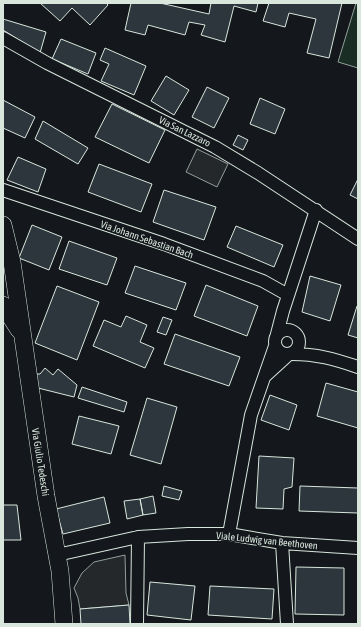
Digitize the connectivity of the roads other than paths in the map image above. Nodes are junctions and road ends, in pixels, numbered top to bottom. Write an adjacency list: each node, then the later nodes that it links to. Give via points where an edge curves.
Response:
1 (3, 38): 3 (street, Via San Lazzaro, via 47,63 215,147)
2 (3, 190): 7 (street, Via Johann Sebastian Bach, via 164,244 263,281)
3 (316, 210): 5 (street, Via San Lazzaro); 7 (street)
4 (3, 225): 6 (street, via 12,262)
5 (358, 239)
6 (9, 290): 10 (street, via 19,306)
7 (288, 295): 9 (street, via 288,314); 11 (street)
8 (3, 305): 10 (street, Via Giulio Tedeschi)
9 (292, 331): 11 (street, via 284,330); 12 (street, via 298,336 299,344 295,352)
10 (22, 335): 19 (street, Via Giulio Tedeschi)
11 (276, 340): 12 (street, via 280,352); 14 (street)
12 (290, 354): 13 (street, via 323,356); 14 (street)
13 (358, 366)
14 (263, 379): 15 (street, via 252,415)
15 (229, 534): 16 (street, Viale Ludwig van Beethoven); 17 (street, Viale Ludwig van Beethoven)
16 (138, 537): 19 (street, Viale Ludwig van Beethoven); 21 (street)
17 (282, 543): 18 (street, Viale Ludwig van Beethoven); 22 (street)
18 (358, 548)
19 (57, 555): 20 (street, Via Giulio Tedeschi)
20 (64, 624)
21 (137, 624)
22 (286, 624)

